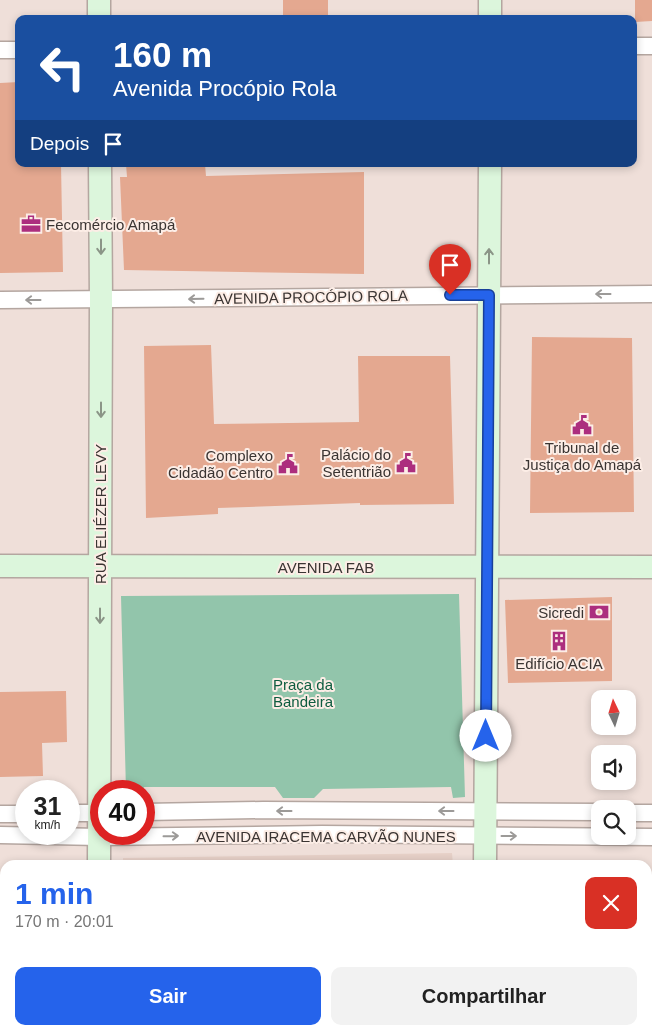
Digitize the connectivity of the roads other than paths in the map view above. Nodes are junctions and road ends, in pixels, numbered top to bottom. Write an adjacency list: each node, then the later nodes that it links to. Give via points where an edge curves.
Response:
1 (98, 0): 3 (main road)
2 (490, 0): 4 (main road)
3 (99, 15)
4 (490, 15)
5 (637, 46): 6 (street)
6 (652, 46)
7 (0, 50): 8 (street)
8 (15, 50)
9 (100, 167): 14 (main road, RUA ELIÉZER LEVY, one-way to 14)
10 (490, 167): 12 (main road, one-way to 10)
11 (652, 294): 12 (street, AVENIDA PROCÓPIO ROLA, one-way to 12)
12 (489, 295): 14 (street, AVENIDA PROCÓPIO ROLA, one-way to 14); 17 (main road)
13 (0, 300): 14 (street, AVENIDA PROCÓPIO ROLA, one-way to 13)
14 (101, 300): 16 (main road, RUA ELIÉZER LEVY, one-way to 16)
15 (0, 566): 16 (main road, AVENIDA FAB)
16 (100, 567): 17 (main road, AVENIDA FAB); 19 (main road, RUA ELIÉZER LEVY, one-way to 19)
17 (488, 567): 18 (main road, AVENIDA FAB); 22 (main road)
18 (652, 567)
19 (100, 780)
20 (262, 810): 21 (street, AVENIDA IRACEMA CARVÃO NUNES, one-way to 20); 23 (street, AVENIDA IRACEMA CARVÃO NUNES); 31 (street)
21 (322, 810): 22 (street, AVENIDA IRACEMA CARVÃO NUNES, one-way to 21); 29 (street)
22 (486, 811): 24 (street, AVENIDA IRACEMA CARVÃO NUNES); 34 (main road)
23 (155, 812)
24 (591, 812)
25 (636, 813): 26 (street)
26 (650, 813): 35 (street)
27 (0, 814): 28 (street)
28 (15, 814)
29 (322, 834): 31 (street, AVENIDA IRACEMA CARVÃO NUNES); 34 (street, AVENIDA IRACEMA CARVÃO NUNES)
30 (0, 835): 32 (street, AVENIDA IRACEMA CARVÃO NUNES)
31 (262, 835): 33 (street, AVENIDA IRACEMA CARVÃO NUNES, one-way to 31)
32 (90, 836)
33 (155, 836)
34 (485, 836): 35 (street, AVENIDA IRACEMA CARVÃO NUNES, one-way to 35); 38 (main road)
35 (650, 837)
36 (99, 845): 37 (main road, RUA ELIÉZER LEVY)
37 (99, 860)
38 (485, 860)

